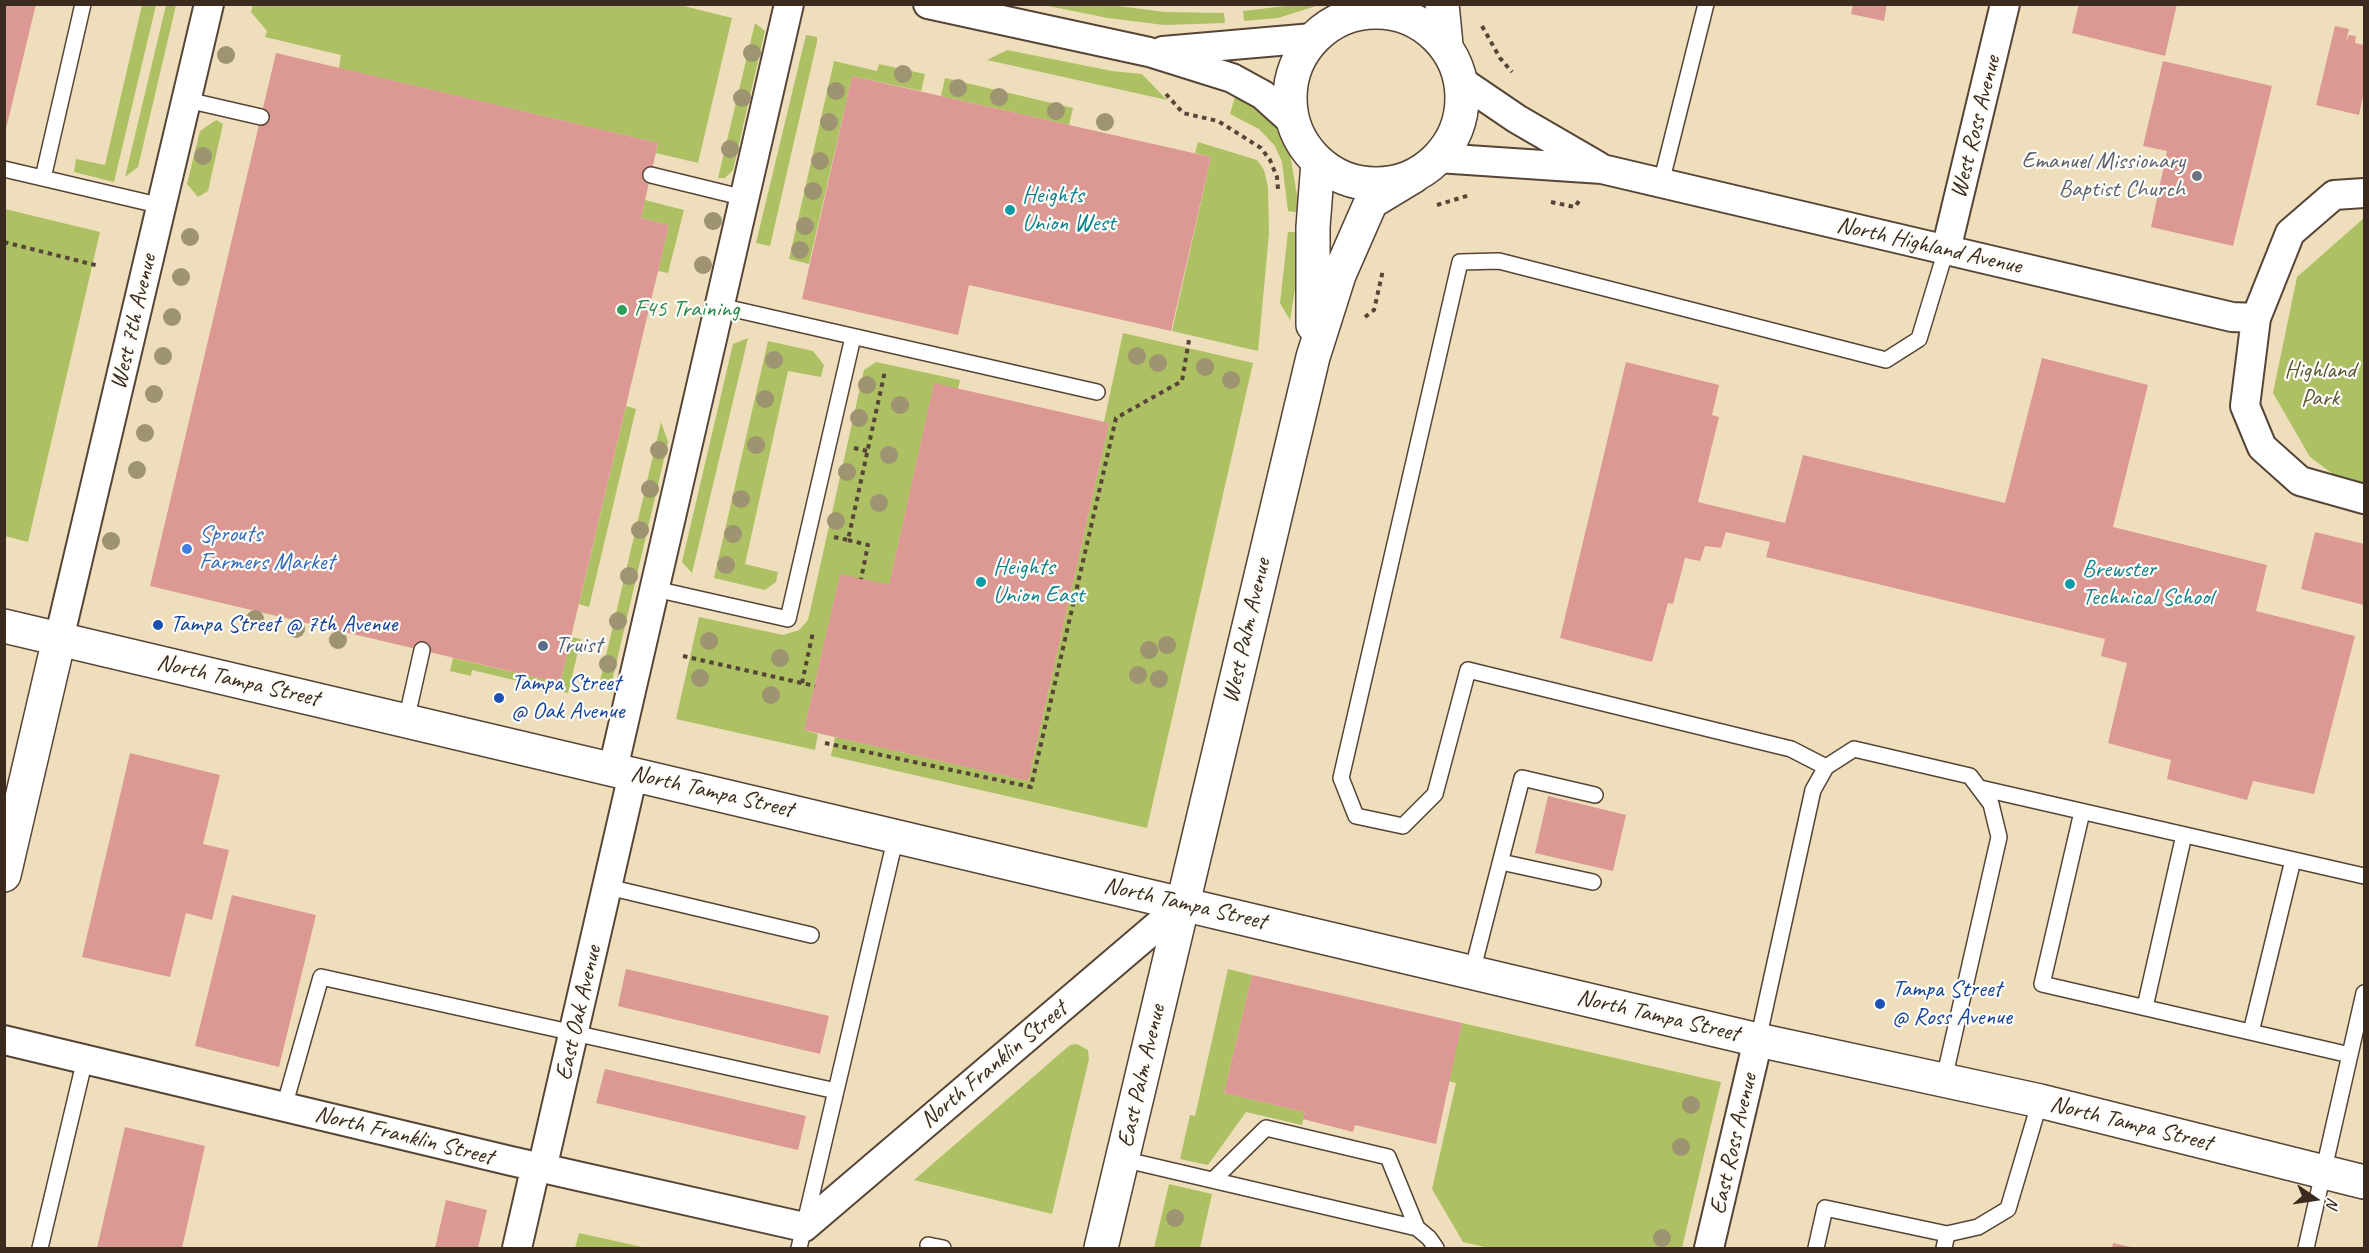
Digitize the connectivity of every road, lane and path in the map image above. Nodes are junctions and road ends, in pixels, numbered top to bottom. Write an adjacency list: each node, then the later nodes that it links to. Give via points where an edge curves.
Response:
1 (83, 4): 24 (lane)
2 (209, 4): 15 (street, West 7th Avenue)
3 (789, 4): 28 (street, East Oak Avenue)
4 (928, 4): 12 (street)
5 (1442, 4): 11 (main road)
6 (1706, 4): 25 (lane)
7 (2005, 4): 35 (street, West Ross Avenue)
8 (1362, 8): 10 (main road, West Palm Avenue); 11 (main road, West Palm Avenue, via 1407,16)
9 (1480, 15): 13 (path, via 1500,58)
10 (1313, 38): 12 (street); 18 (main road, West Palm Avenue, via 1292,78)
11 (1446, 45): 14 (main road, West Palm Avenue)
12 (1149, 52): 18 (street, via 1232,78 1263,95)
13 (1516, 77)
14 (1461, 81): 20 (main road, West Palm Avenue, via 1462,108 1454,135); 21 (street, North Highland Avenue)
15 (187, 100): 17 (lane); 31 (street, West 7th Avenue)
16 (1183, 113): 29 (path, via 1218,121 1261,148 1276,177)
17 (261, 117)
18 (1293, 122): 19 (main road, West Palm Avenue)
19 (1318, 162): 20 (main road, West Palm Avenue, via 1339,176 1364,184 1390,184); 44 (main road, West Palm Avenue)
20 (1426, 167): 21 (street, North Highland Avenue); 44 (main road, West Palm Avenue, via 1371,202 1338,275)
21 (1602, 168): 25 (street, North Highland Avenue)
22 (4, 169): 24 (lane)
23 (651, 175): 28 (lane)
24 (43, 178): 31 (lane)
25 (1661, 183): 35 (street, North Highland Avenue)
26 (2364, 193): 40 (street, via 2334,195 2290,233)
27 (1481, 194): 32 (path)
28 (745, 198): 38 (street, East Oak Avenue)
29 (1278, 198)
30 (1543, 200): 33 (path)
31 (162, 206): 53 (street, West 7th Avenue)
32 (1434, 206)
33 (1575, 207)
34 (4, 242): 36 (path)
35 (1946, 250): 40 (street, North Highland Avenue, via 2232,317); 60 (lane, via 1920,339 1886,360 1499,261 1460,262 1341,778 1356,816 1403,826 1435,794 1468,670 1791,749)
36 (99, 266)
37 (1383, 267): 39 (path)
38 (720, 306): 41 (lane); 50 (street, East Oak Avenue)
39 (1374, 310)
40 (2256, 318): 46 (street, via 2245,406 2262,447 2300,481)
41 (853, 337): 43 (lane); 50 (lane, via 788,620)
42 (1189, 340): 59 (path, via 1182,381 1116,418 1031,788)
43 (891, 345): 45 (lane); 47 (path)
44 (1312, 357): 73 (main road, West Palm Avenue)
45 (1097, 392)
46 (2364, 499)
47 (848, 540): 48 (path, via 834,537); 49 (path, via 868,545)
48 (831, 548)
49 (861, 579)
50 (655, 589): 61 (street, East Oak Avenue)
51 (4, 626): 53 (main road, North Tampa Street)
52 (814, 627): 56 (path)
53 (59, 639): 58 (main road, North Tampa Street); 69 (main road)
54 (422, 650): 58 (lane)
55 (683, 656): 56 (path)
56 (802, 682): 57 (path)
57 (815, 686)
58 (406, 721): 61 (main road, North Tampa Street)
59 (825, 743)
60 (1826, 767): 62 (lane, via 1854,749 1970,776); 81 (lane, via 1813,790)
61 (623, 771): 66 (main road, North Tampa Street); 72 (street, East Oak Avenue)
62 (1980, 788): 64 (lane); 84 (lane, via 1991,804 1999,837)
63 (1595, 795): 68 (lane, via 1522,778)
64 (2082, 812): 65 (lane); 77 (lane, via 2042,984)
65 (2184, 835): 67 (lane); 77 (lane)
66 (896, 836): 73 (main road, North Tampa Street); 85 (lane)
67 (2293, 860): 70 (lane); 78 (lane)
68 (1501, 862): 71 (lane); 75 (lane)
69 (4, 874)
70 (2364, 876)
71 (1593, 882)
72 (608, 887): 74 (lane); 79 (street, East Oak Avenue)
73 (1183, 904): 75 (main road, North Tampa Street); 88 (main road, East Palm Avenue); 94 (street, North Franklin Street)
74 (811, 935)
75 (1472, 972): 81 (main road, North Tampa Street)
76 (2364, 993): 82 (lane)
77 (2145, 1007): 78 (lane)
78 (2251, 1032): 82 (lane)
79 (574, 1034): 85 (lane); 87 (lane, via 321,977); 89 (street, East Oak Avenue)
80 (4, 1040): 83 (street, North Franklin Street)
81 (1758, 1040): 84 (main road, North Tampa Street); 102 (street, East Ross Avenue)
82 (2350, 1055): 90 (lane)
83 (85, 1059): 87 (street, North Franklin Street); 96 (lane)
84 (1944, 1079): 86 (main road, North Tampa Street)
85 (836, 1091): 94 (lane)
86 (2040, 1101): 90 (main road, North Tampa Street); 95 (lane, via 2008,1209)
87 (284, 1107): 89 (street, North Franklin Street)
88 (1122, 1159): 91 (lane); 100 (main road, East Palm Avenue)
89 (543, 1169): 94 (street, North Franklin Street); 97 (street, East Oak Avenue, via 534,1174)
90 (2322, 1172): 92 (main road, North Tampa Street); 104 (lane)
91 (1212, 1180): 93 (lane); 93 (lane, via 1266,1128 1343,1146 1388,1157)
92 (2364, 1182)
93 (1417, 1228): 101 (lane)
94 (805, 1241)
95 (1945, 1241): 103 (lane, via 1826,1208)
96 (40, 1248)
97 (517, 1248)
98 (928, 1248): 99 (lane)
99 (943, 1248)
100 (1101, 1248)
101 (1436, 1248)
102 (1709, 1248)
103 (1816, 1248)
104 (2306, 1248)

